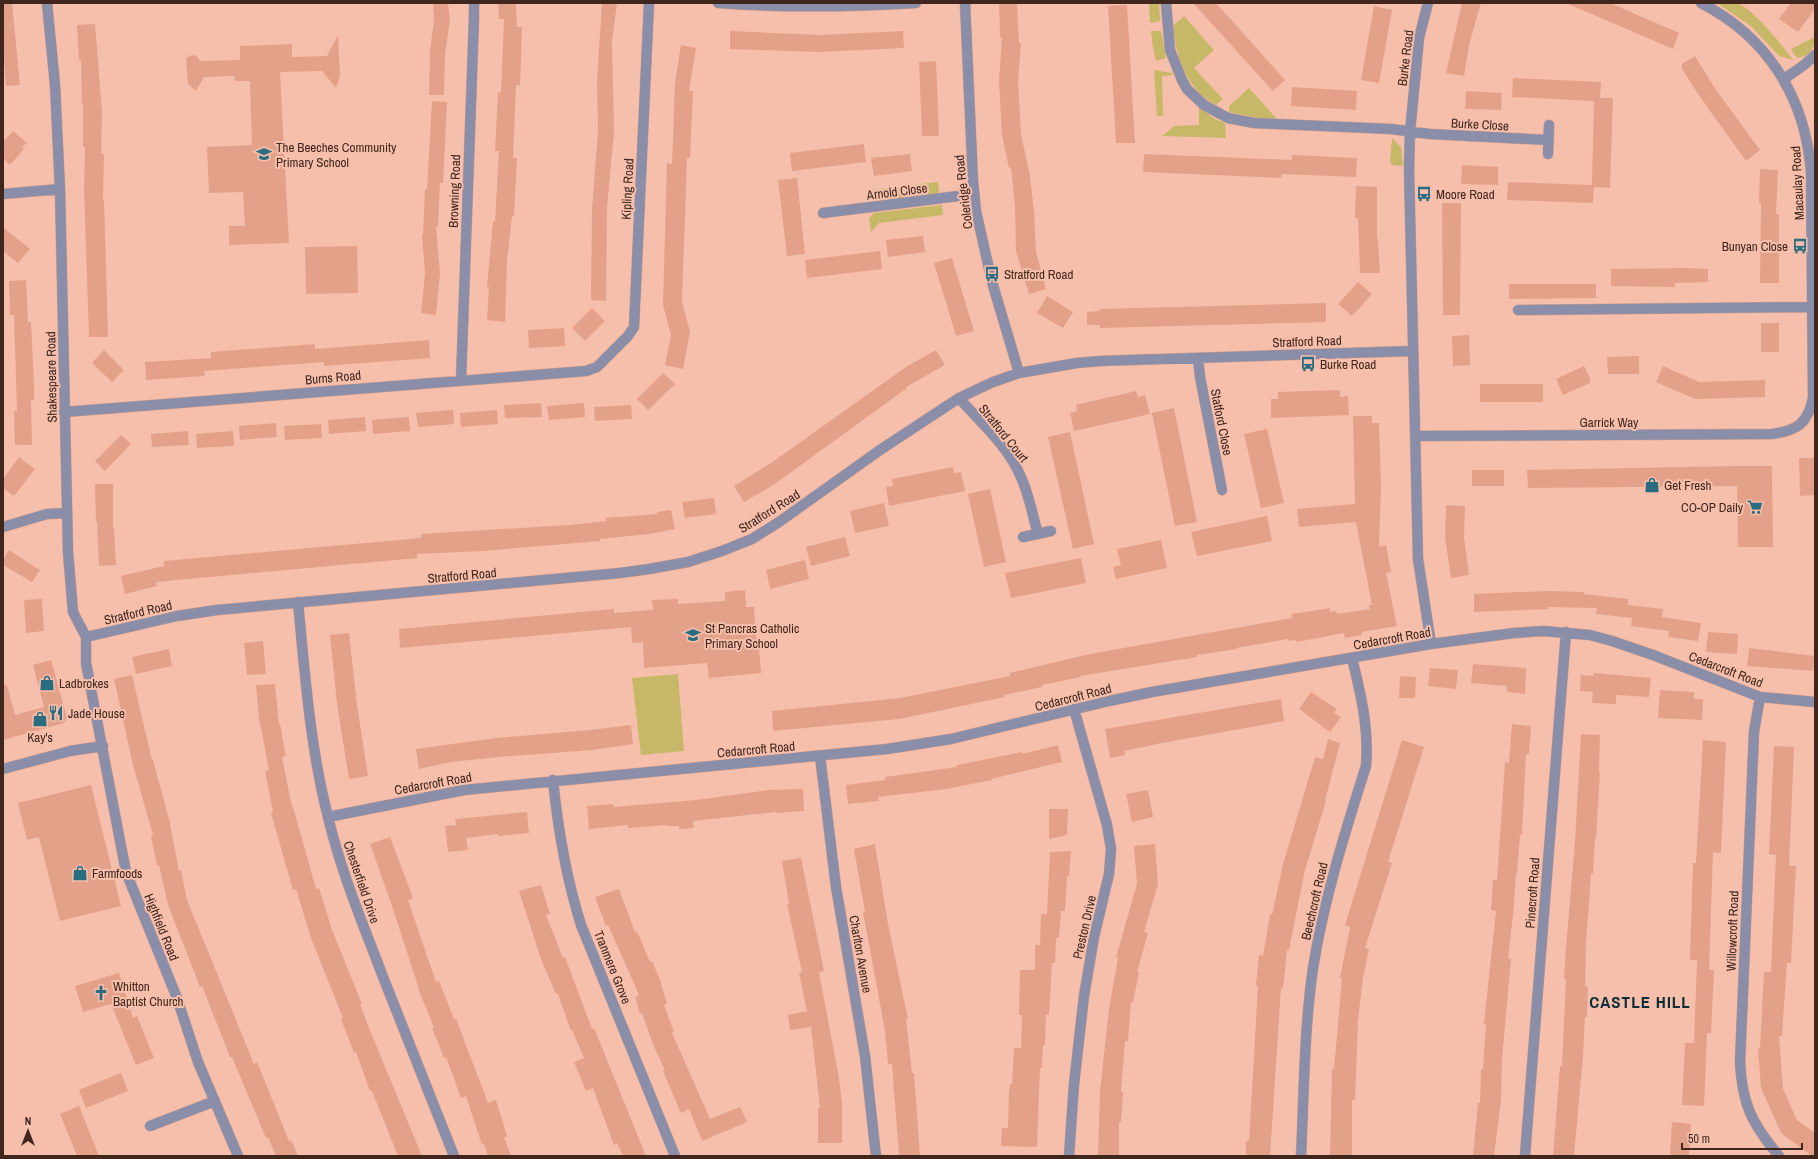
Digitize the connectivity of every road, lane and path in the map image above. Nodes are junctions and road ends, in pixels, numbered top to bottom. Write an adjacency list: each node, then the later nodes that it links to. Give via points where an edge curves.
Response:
1 (47, 3): 16 (street, Shakespeare Road, via 55,85)
2 (474, 3): 27 (street, Browning Road)
3 (649, 3): 25 (street, Kipling Road, via 634,324 631,333)
4 (718, 3): 5 (street, via 800,6)
5 (916, 3)
6 (965, 3): 18 (street, Coleridge Road)
7 (1166, 3): 13 (street, via 1170,50 1177,70 1188,89 1204,105 1218,114 1254,123)
8 (1428, 3): 13 (street, Burke Road, via 1419,38)
9 (1701, 3): 11 (street, Macaulay Road, via 1748,36)
10 (1815, 55): 11 (street)
11 (1784, 79): 20 (street, Macaulay Road, via 1800,112 1808,139)
12 (1549, 125): 14 (street)
13 (1410, 132): 14 (street, Burke Close); 23 (street, Burke Road)
14 (1548, 140): 15 (street)
15 (1548, 154)
16 (60, 189): 17 (street); 29 (street, Shakespeare Road)
17 (3, 194)
18 (974, 194): 19 (street, Arnold Close); 26 (street, Coleridge Road, via 992,282)
19 (823, 213)
20 (1813, 307): 21 (street); 22 (street, Macaulay Road)
21 (1518, 310)
22 (1814, 332): 30 (street, Macaulay Road, via 1813,398 1810,412)
23 (1412, 351): 24 (street, Stratford Road); 31 (street, Burke Road)
24 (1198, 358): 26 (street, Stratford Road, via 1100,361); 32 (street, Statford Close)
25 (601, 364): 27 (street, Burns Road, via 586,371)
26 (1019, 373): 28 (street, Stratford Road)
27 (461, 380): 29 (street, Burns Road)
28 (959, 398): 36 (street, Stratford Court, via 1016,465); 38 (street, Stratford Road, via 757,536 722,551 649,569 620,573)
29 (64, 412): 33 (street, Shakespeare Road)
30 (1801, 425): 31 (street, Garrick Way, via 1786,432 1772,434)
31 (1416, 436): 41 (street, Burke Road, via 1418,559)
32 (1222, 490)
33 (67, 513): 34 (street, via 47,514); 40 (street, Shakespeare Road, via 73,612)
34 (3, 527)
35 (1052, 531): 36 (street)
36 (1038, 534): 37 (street)
37 (1023, 537)
38 (298, 602): 40 (street, Stratford Road, via 177,616); 50 (street, Chesterfield Drive, via 309,717)
39 (1566, 632): 41 (street, Cedarcroft Road, via 1514,632); 43 (street, Cedarcroft Road, via 1590,635 1646,652); 59 (street, Pinecroft Road)
40 (86, 637): 46 (street, Shakespeare Road, via 86,662)
41 (1431, 644): 42 (street, Cedarcroft Road)
42 (1352, 658): 45 (street, Cedarcroft Road, via 1159,691); 58 (street, Beechcroft Road, via 1366,719 1366,766 1325,906 1314,962 1306,1043)
43 (1760, 697): 44 (street, Cedarcroft Road); 60 (street, Willowcroft Road, via 1754,732 1740,1062 1743,1093 1750,1115)
44 (1815, 702)
45 (1074, 709): 47 (street, Cedarcroft Road, via 951,739); 57 (street, Preston Drive, via 1107,825 1111,849 1109,874 1094,937 1084,996)
46 (103, 746): 48 (street, via 70,751); 51 (street, Highfield Road, via 126,872 177,998)
47 (820, 756): 49 (street, Cedarcroft Road); 56 (street, Charlton Avenue, via 836,887 865,1056)
48 (3, 769)
49 (553, 780): 50 (street, Cedarcroft Road, via 457,791); 55 (street, Tranmere Grove, via 561,842 581,924)
50 (328, 817): 54 (street, Chesterfield Drive, via 361,920)
51 (214, 1101): 52 (street); 53 (street, Highfield Road)
52 (150, 1126)
53 (238, 1156)
54 (454, 1156)
55 (675, 1156)
56 (876, 1156)
57 (1069, 1156)
58 (1301, 1156)
59 (1525, 1156)
60 (1779, 1156)

